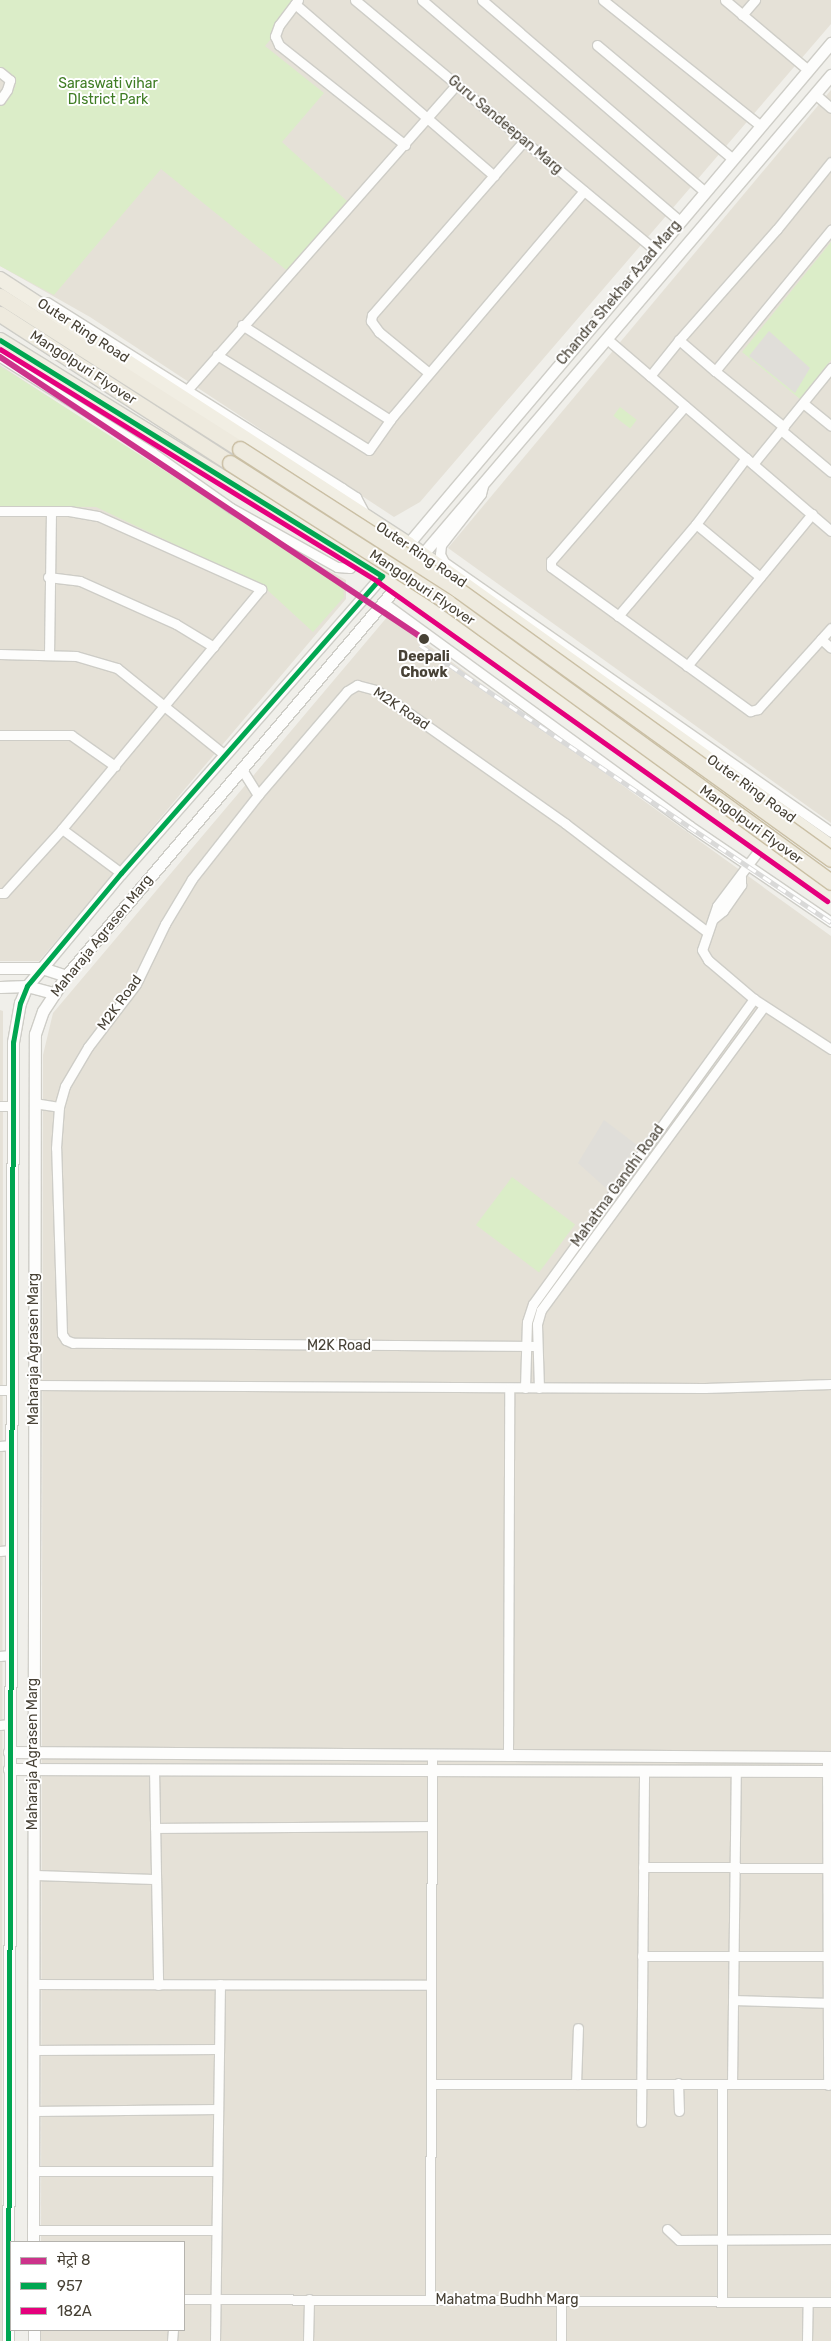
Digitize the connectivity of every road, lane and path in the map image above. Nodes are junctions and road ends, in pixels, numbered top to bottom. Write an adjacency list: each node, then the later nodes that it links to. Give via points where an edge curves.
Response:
1 (355, 0): 15 (street, Guru Sandeepan Marg)
2 (422, 0): 28 (street)
3 (482, 0): 27 (street)
4 (603, 0): 20 (street)
5 (725, 0): 8 (street)
6 (755, 0): 8 (street)
7 (297, 2): 19 (street); 22 (street, via 279,25 275,36 279,45)
8 (742, 15): 11 (street)
9 (831, 43): 11 (street, Chandra Shekhar Azad Marg)
10 (597, 45): 23 (street)
11 (808, 70): 13 (street); 14 (street, Chandra Shekhar Azad Marg)
12 (0, 72): 17 (street, via 10,80 8,90)
13 (827, 79): 16 (street, Chandra Shekhar Azad Marg)
14 (799, 80): 16 (street); 20 (street, Chandra Shekhar Azad Marg)
15 (456, 85): 19 (street); 21 (street, Guru Sandeepan Marg)
16 (815, 94): 18 (street); 36 (street, Chandra Shekhar Azad Marg)
17 (0, 100)
18 (831, 108)
19 (428, 116): 22 (street); 25 (street)
20 (761, 126): 23 (street, Chandra Shekhar Azad Marg)
21 (524, 141): 25 (street); 26 (street, Guru Sandeepan Marg)
22 (405, 145): 35 (street)
23 (733, 159): 27 (street, Chandra Shekhar Azad Marg)
24 (831, 162): 38 (street)
25 (494, 176): 43 (street, via 372,315 371,321 379,332)
26 (584, 191): 30 (street, Guru Sandeepan Marg); 43 (street)
27 (705, 192): 28 (street, Chandra Shekhar Azad Marg)
28 (680, 221): 30 (street, Chandra Shekhar Azad Marg)
29 (831, 230): 42 (street)
30 (655, 250): 54 (street, Chandra Shekhar Azad Marg)
31 (0, 272): 45 (street)
32 (0, 279): 55 (main road, Outer Ring Road)
33 (0, 296): 94 (highway, Mangolpuri Flyover, bridge, via 457,589)
34 (0, 314): 97 (highway, Mangolpuri Flyover, bridge, via 447,602)
35 (242, 325): 39 (street); 48 (street)
36 (607, 339): 44 (street); 53 (street, Chandra Shekhar Azad Marg)
37 (0, 340): 61 (main road)
38 (679, 340): 42 (street); 44 (street)
39 (217, 355): 45 (street); 48 (street, via 369,450)
40 (0, 357): 66 (street, via 153,453 231,508 337,567 350,568)
41 (831, 368): 46 (street)
42 (715, 372): 50 (street)
43 (430, 373): 48 (street)
44 (650, 376): 47 (street)
45 (188, 389): 60 (street, via 356,497)
46 (803, 403): 49 (street); 50 (street)
47 (685, 406): 51 (street); 72 (street, via 550,564)
48 (390, 420)
49 (831, 426)
50 (782, 429): 51 (street); 52 (street)
51 (749, 461): 59 (street); 62 (street)
52 (831, 472)
53 (483, 481): 56 (street, Chandra Shekhar Azad Marg); 91 (street, via 481,494 441,545 440,554 444,562)
54 (460, 482): 56 (street); 64 (street, Chandra Shekhar Azad Marg)
55 (323, 488): 60 (main road, Outer Ring Road); 61 (main road, via 313,490 300,502 297,513)
56 (472, 495): 65 (street, Chandra Shekhar Azad Marg)
57 (0, 511): 58 (street)
58 (51, 512): 68 (street); 75 (street, via 82,512 98,516 262,589)
59 (812, 514): 63 (street); 69 (street)
60 (368, 519): 64 (main road, Outer Ring Road)
61 (300, 524): 66 (main road)
62 (696, 524): 69 (street); 72 (street)
63 (831, 531)
64 (408, 544): 65 (main road, Outer Ring Road)
65 (422, 555): 81 (main road, Outer Ring Road)
66 (356, 559): 67 (main road)
67 (382, 576): 70 (main road); 80 (street, Maharaja Agrasen Marg)
68 (48, 577): 75 (street, via 80,581 176,624); 78 (street)
69 (760, 577): 79 (street)
70 (397, 586): 71 (street, Maharaja Agrasen Marg); 83 (main road)
71 (383, 602): 82 (street, Maharaja Agrasen Marg); 95 (street)
72 (618, 616): 79 (street)
73 (831, 628): 74 (street)
74 (821, 639): 76 (street); 79 (street, via 755,711)
75 (214, 647): 84 (street)
76 (831, 648)
77 (0, 654): 78 (street)
78 (49, 655): 84 (street, via 76,656 117,668)
79 (687, 666)
80 (298, 671): 82 (street); 86 (street, Maharaja Agrasen Marg)
81 (589, 672): 83 (main road); 93 (main road, Outer Ring Road)
82 (313, 684): 88 (street, Maharaja Agrasen Marg)
83 (566, 706): 92 (main road)
84 (165, 707): 86 (street); 87 (street)
85 (0, 735): 87 (street, via 71,735)
86 (225, 756): 96 (street, Maharaja Agrasen Marg)
87 (115, 766): 90 (street)
88 (241, 768): 89 (street); 104 (street, Maharaja Agrasen Marg)
89 (258, 794): 101 (street, M2K Road, via 347,691 357,685 366,686 566,824); 114 (street, M2K Road, via 192,879 165,924 136,984 75,1065)
90 (62, 829): 96 (street); 98 (street, via 4,893)
91 (831, 832)
92 (762, 846): 95 (street); 99 (main road)
93 (831, 847)
94 (831, 859)
95 (749, 866): 100 (street); 101 (street, via 717,906)
96 (122, 874): 103 (street, Maharaja Agrasen Marg)
97 (831, 882)
98 (0, 893)
99 (831, 895)
100 (831, 922)
101 (706, 931): 108 (street, via 702,944 704,955)
102 (0, 968): 103 (street)
103 (42, 968): 104 (street); 106 (street, Maharaja Agrasen Marg)
104 (66, 976): 107 (street, Maharaja Agrasen Marg)
105 (0, 986): 106 (street)
106 (27, 986): 107 (street); 113 (street, Maharaja Agrasen Marg, via 20,1003 13,1042)
107 (54, 993): 111 (street, Maharaja Agrasen Marg, via 35,1034)
108 (754, 999): 109 (street); 115 (street, Mahatma Gandhi Road, via 533,1304 527,1322)
109 (764, 1006): 110 (street); 116 (street, Mahatma Gandhi Road, via 541,1310)
110 (831, 1049)
111 (34, 1103): 114 (street); 118 (street, Maharaja Agrasen Marg)
112 (0, 1106): 113 (street)
113 (12, 1106): 122 (street, Maharaja Agrasen Marg)
114 (59, 1107): 115 (street, M2K Road, via 56,1158 62,1334 66,1340 73,1343)
115 (526, 1346): 116 (street, M2K Road); 120 (street, Mahatma Gandhi Road)
116 (537, 1346): 121 (street, Mahatma Gandhi Road)
117 (831, 1384): 121 (street)
118 (34, 1386): 119 (street); 127 (street, Maharaja Agrasen Marg)
119 (509, 1388): 120 (street); 130 (street)
120 (526, 1388): 121 (street)
121 (539, 1388)
122 (6, 1390): 123 (street, Maharaja Agrasen Marg)
123 (5, 1445): 124 (street, Maharaja Agrasen Marg)
124 (5, 1551): 125 (street, Maharaja Agrasen Marg)
125 (5, 1656): 126 (street, Maharaja Agrasen Marg)
126 (5, 1725): 128 (street, Maharaja Agrasen Marg)
127 (33, 1751): 128 (street); 129 (street); 133 (street, Maharaja Agrasen Marg)
128 (9, 1752): 132 (street, Maharaja Agrasen Marg)
129 (432, 1755): 130 (street); 135 (street)
130 (508, 1756): 131 (street)
131 (829, 1758): 137 (street)
132 (9, 1768): 133 (street); 139 (street, Maharaja Agrasen Marg)
133 (33, 1768): 134 (street); 145 (street, Maharaja Agrasen Marg)
134 (154, 1769): 135 (street); 141 (street)
135 (432, 1770): 136 (street); 140 (street)
136 (644, 1771): 138 (street); 142 (street)
137 (829, 1771): 138 (street); 144 (street)
138 (736, 1772): 143 (street)
139 (4, 1825): 147 (street, Maharaja Agrasen Marg)
140 (432, 1826): 141 (street); 154 (street)
141 (155, 1828): 146 (street)
142 (643, 1867): 143 (street); 148 (street)
143 (735, 1868): 144 (street); 149 (street)
144 (829, 1868): 150 (street)
145 (33, 1875): 146 (street); 152 (street, Maharaja Agrasen Marg)
146 (156, 1879): 155 (street)
147 (5, 1913): 151 (street, Maharaja Agrasen Marg)
148 (642, 1956): 149 (street); 166 (street)
149 (734, 1956): 150 (street); 156 (street)
150 (829, 1956): 157 (street)
151 (5, 1963): 158 (street, Maharaja Agrasen Marg)
152 (33, 1984): 155 (street); 161 (street, Maharaja Agrasen Marg)
153 (220, 1984): 154 (street); 155 (street); 160 (street)
154 (431, 1984): 164 (street)
155 (158, 1985)
156 (733, 2000): 157 (street); 167 (street)
157 (829, 2003): 168 (street)
158 (5, 2024): 162 (street, Maharaja Agrasen Marg)
159 (578, 2028): 165 (street)
160 (219, 2049): 161 (street); 169 (street)
161 (33, 2050): 170 (street, Maharaja Agrasen Marg)
162 (5, 2057): 172 (street, Maharaja Agrasen Marg)
163 (678, 2083): 166 (street); 167 (street); 171 (street)
164 (430, 2084): 165 (street); 187 (street)
165 (576, 2084): 166 (street)
166 (642, 2084): 173 (street)
167 (727, 2084): 168 (street); 180 (street)
168 (830, 2084)
169 (218, 2109): 170 (street); 175 (street)
170 (33, 2111): 174 (street, Maharaja Agrasen Marg)
171 (679, 2111)
172 (5, 2118): 176 (street, Maharaja Agrasen Marg)
173 (641, 2122)
174 (33, 2171): 175 (street); 178 (street, Maharaja Agrasen Marg)
175 (217, 2171): 179 (street)
176 (5, 2184): 183 (street, Maharaja Agrasen Marg)
177 (667, 2229): 180 (street, via 679,2240)
178 (33, 2230): 179 (street); 182 (street, Maharaja Agrasen Marg)
179 (216, 2230): 185 (street)
180 (722, 2238): 181 (street); 189 (street)
181 (831, 2239)
182 (34, 2241)
183 (10, 2298): 192 (street, Maharaja Agrasen Marg)
184 (185, 2299): 185 (street, Mahatma Budhh Marg)
185 (216, 2299): 186 (street, Mahatma Budhh Marg); 193 (street)
186 (309, 2299): 187 (street, Mahatma Budhh Marg); 194 (street)
187 (430, 2300): 188 (street, Mahatma Budhh Marg)
188 (561, 2300): 189 (street, Mahatma Budhh Marg); 195 (street)
189 (722, 2301): 190 (street, Mahatma Budhh Marg)
190 (808, 2302): 191 (street, Mahatma Budhh Marg); 196 (street)
191 (831, 2302)
192 (8, 2341)
193 (216, 2341)
194 (308, 2341)
195 (561, 2341)
196 (808, 2341)

